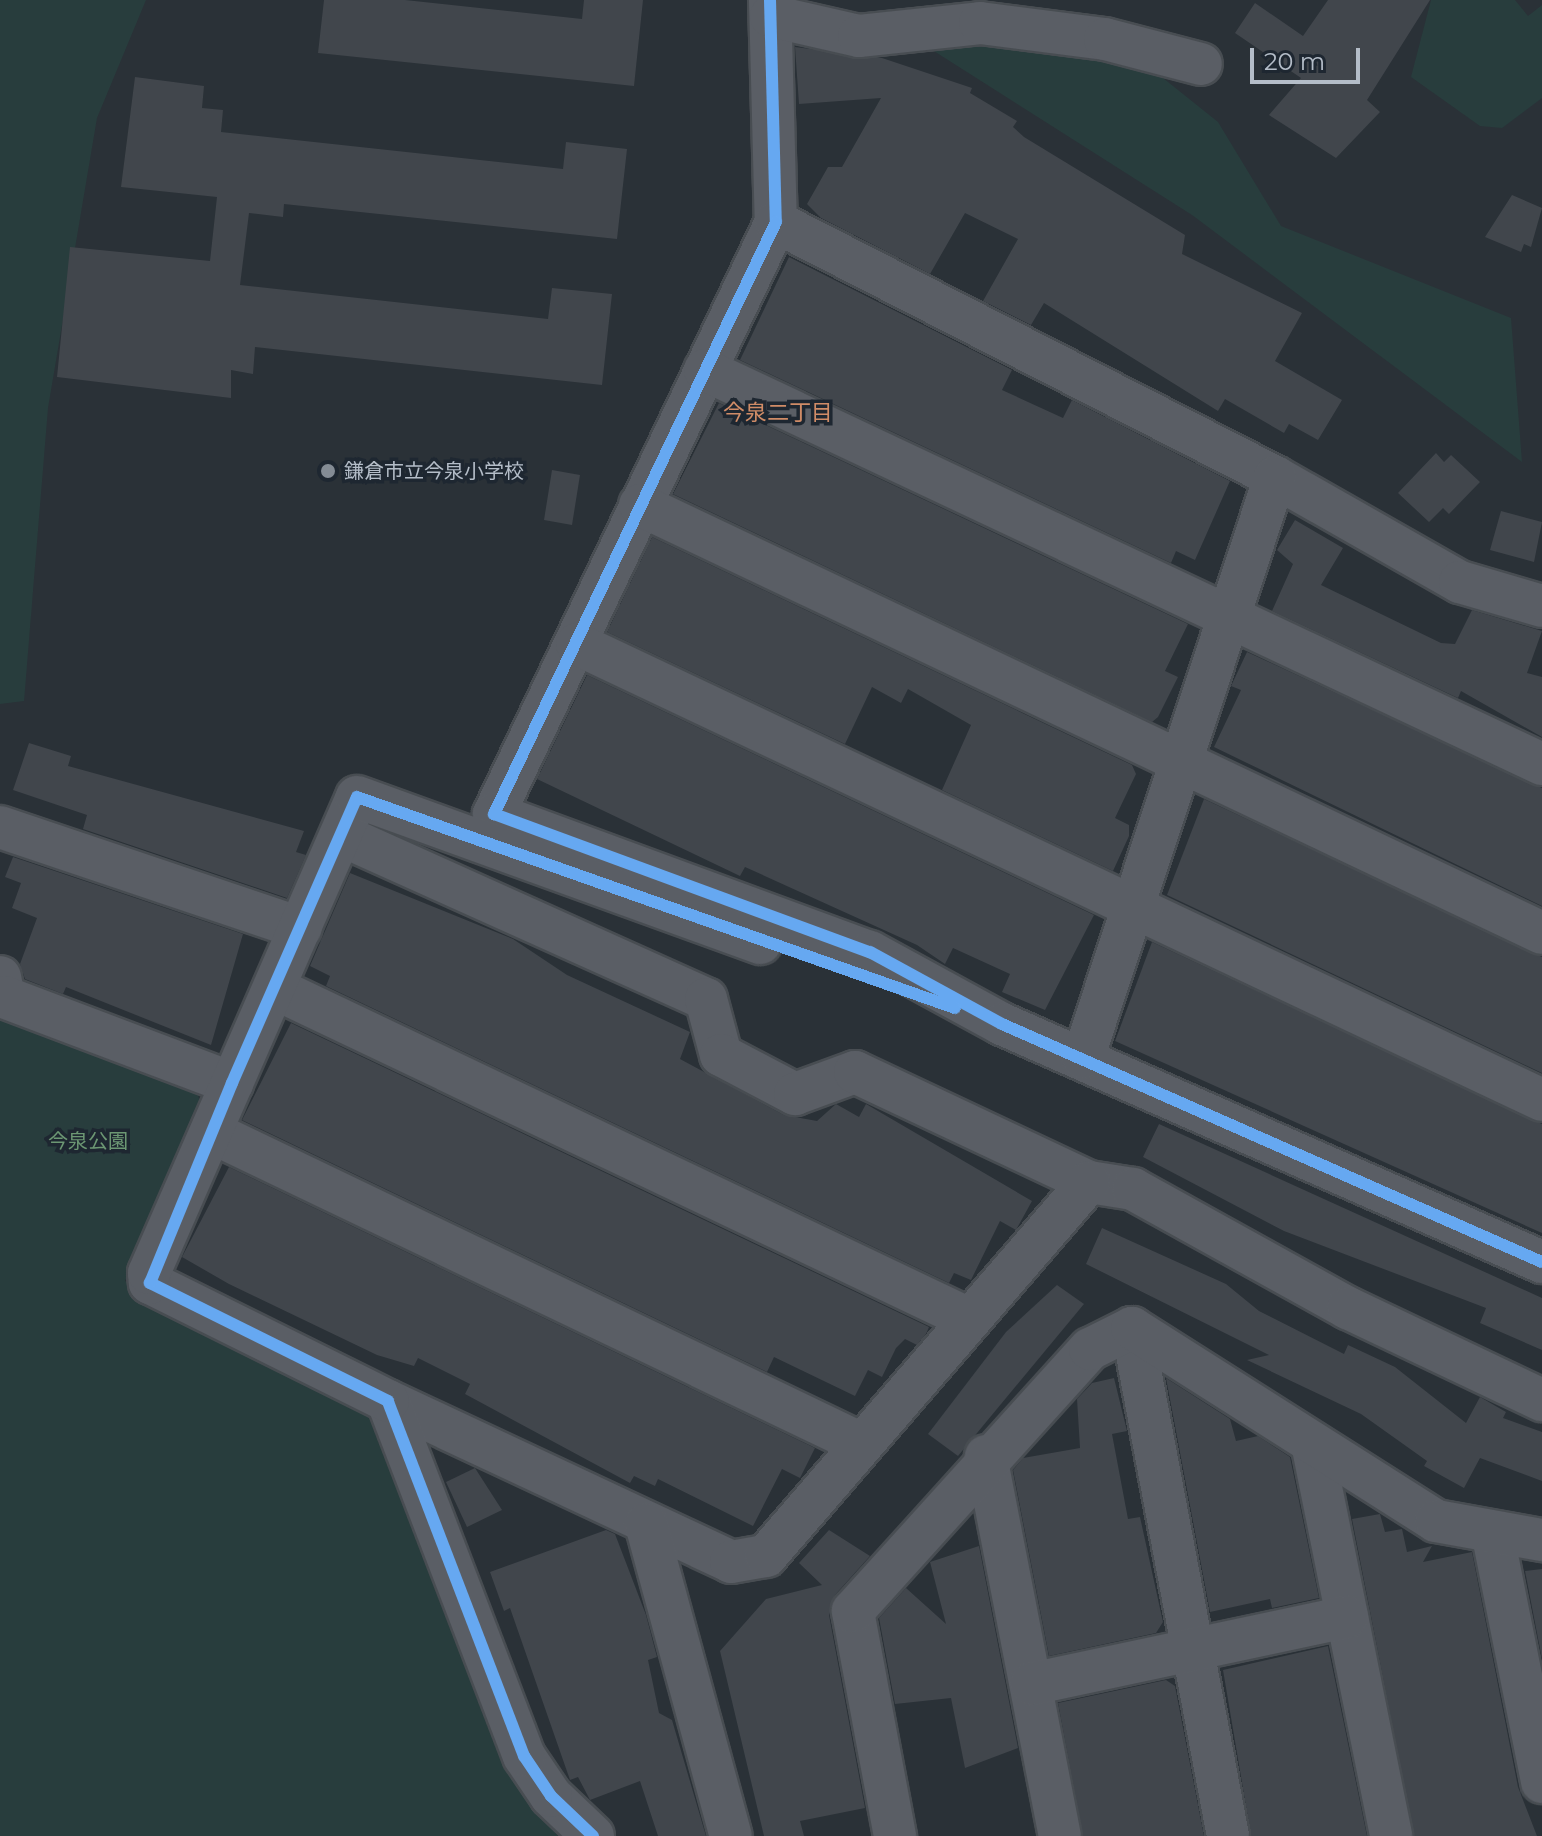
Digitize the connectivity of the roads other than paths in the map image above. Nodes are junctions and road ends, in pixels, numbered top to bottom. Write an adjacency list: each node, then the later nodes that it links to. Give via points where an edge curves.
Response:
1 (770, 8): 2 (street, via 859,36 980,23 1105,39); 3 (street)
2 (1201, 64)
3 (776, 222): 4 (street); 5 (street)
4 (705, 370): 6 (street); 8 (street)
5 (1275, 477): 7 (street, via 1460,582); 8 (street)
6 (640, 505): 9 (street); 10 (street)
7 (1542, 606)
8 (1229, 617): 10 (street); 11 (street)
9 (577, 644): 14 (street); 19 (street, via 494,814 870,952)
10 (1181, 763): 14 (street); 16 (street)
11 (1542, 764)
12 (0, 827): 15 (street)
13 (341, 835): 15 (street); 19 (street, via 357,797); 24 (street, via 706,999 721,1055 795,1094 855,1072)
14 (1132, 908): 20 (street); 22 (street)
15 (300, 928): 18 (street)
16 (1542, 933)
17 (0, 977): 21 (street, via 4,997)
18 (274, 988): 21 (street); 26 (street)
19 (1002, 1024): 20 (street)
20 (1083, 1058): 25 (street)
21 (232, 1083): 23 (street)
22 (1542, 1100)
23 (211, 1132): 29 (street, via 150,1283); 31 (street)
24 (1089, 1182): 26 (street); 28 (street, via 1133,1189 1348,1308)
25 (1542, 1262)
26 (967, 1318): 31 (street)
27 (1132, 1328): 30 (street); 32 (street, via 1090,1349); 37 (street)
28 (1542, 1400)
29 (388, 1401): 33 (street); 40 (street, via 524,1756 551,1796)
30 (1312, 1443): 34 (street, via 1436,1521); 36 (street)
31 (862, 1444): 33 (street, via 766,1556 731,1562)
32 (986, 1456): 38 (street); 42 (street, via 853,1611)
33 (646, 1524): 41 (street)
34 (1493, 1536): 35 (street); 39 (street)
35 (1542, 1540)
36 (1347, 1617): 37 (street); 45 (street)
37 (1192, 1650): 38 (street); 44 (street)
38 (1031, 1684): 43 (street)
39 (1542, 1782)
40 (593, 1836)
41 (731, 1836)
42 (895, 1836)
43 (1060, 1836)
44 (1228, 1836)
45 (1391, 1836)

